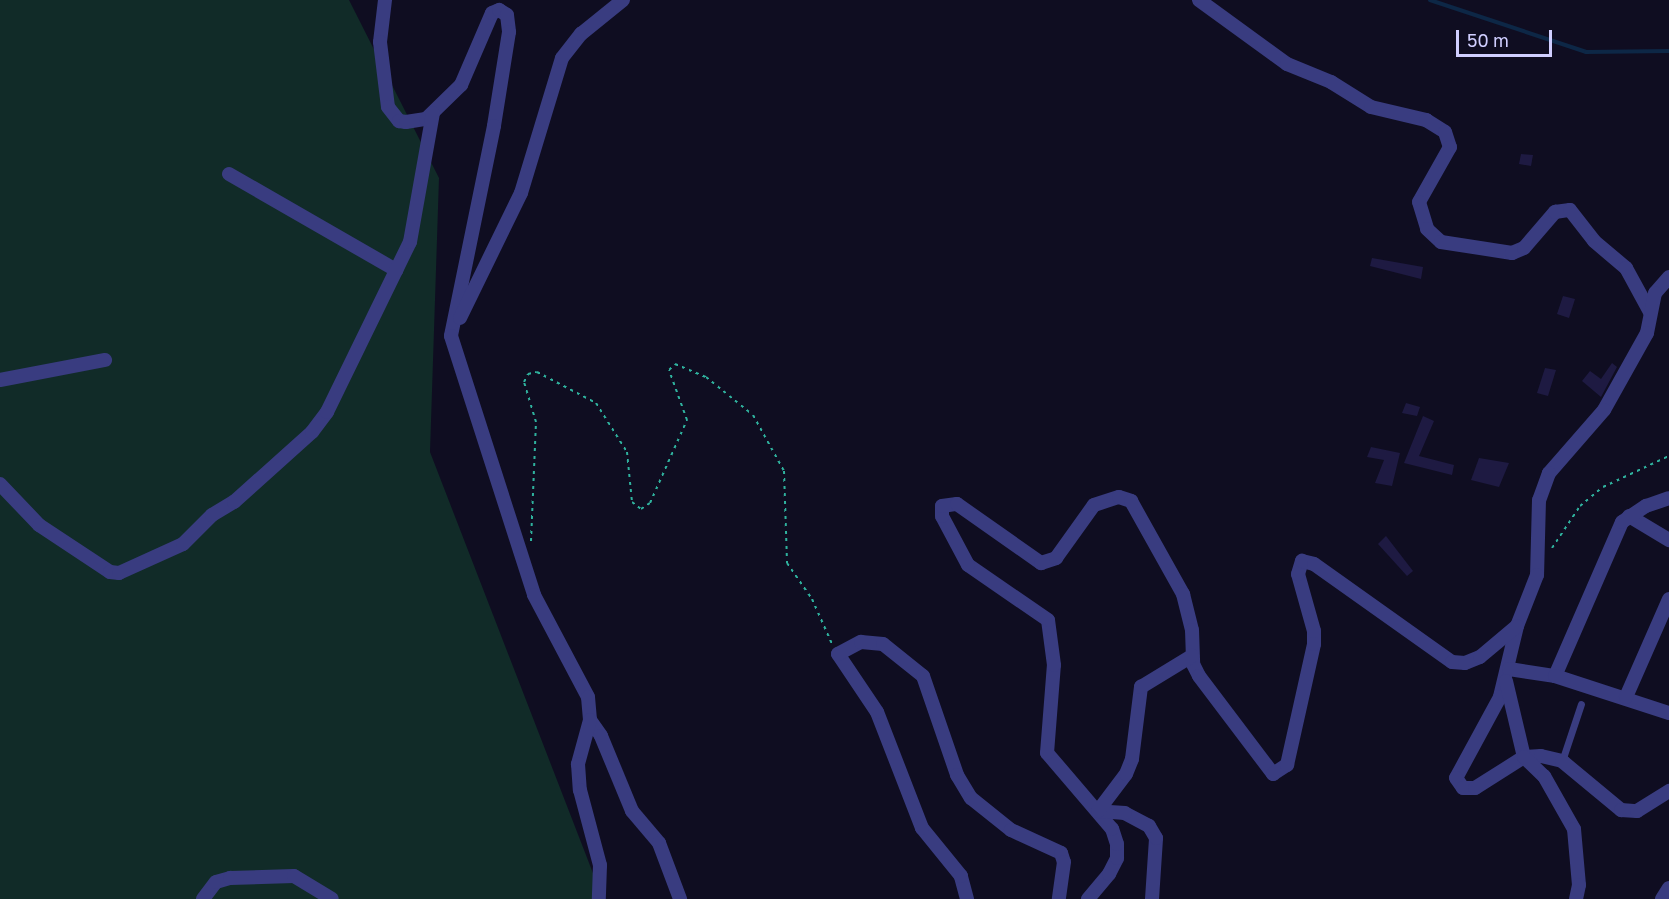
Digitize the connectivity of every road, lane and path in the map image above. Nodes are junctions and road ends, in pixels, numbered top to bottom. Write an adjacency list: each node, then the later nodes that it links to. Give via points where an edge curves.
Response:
1 (385, 0): 4 (street, via 380,42 387,107 399,121 406,122 426,119)
2 (623, 0): 9 (street, via 580,34 562,58 520,193)
3 (1199, 0): 8 (street, via 1287,63 1331,82 1371,107 1426,120 1445,132 1450,147 1419,202 1427,229 1441,242 1512,253 1524,248 1555,212 1569,210 1594,241 1626,268)
4 (433, 113): 6 (street, via 410,242); 9 (street, via 461,84 492,13 499,10 507,15 509,32 494,126)
5 (229, 174): 6 (street)
6 (396, 270): 13 (street, via 320,423 183,544 129,570 110,572 39,525)
7 (1669, 277): 8 (street, via 1655,293)
8 (1650, 312): 18 (street, via 1647,333 1604,410 1549,473 1539,500)
9 (451, 336): 17 (street)
10 (105, 360): 11 (street)
11 (0, 380)
12 (1669, 456): 18 (path, via 1603,487 1580,506)
13 (0, 484)
14 (1669, 498): 15 (street)
15 (1629, 516): 16 (street); 24 (street, via 1622,522)
16 (1669, 540)
17 (521, 559): 21 (path, via 531,543 535,433 524,382 528,374 537,372 596,403 627,452 632,502 641,509 650,503 687,420 669,370 675,364 706,377 753,416 784,471 787,563 812,599 826,636); 28 (street, via 534,595 588,697)
18 (1540, 563): 20 (street)
19 (1669, 598): 25 (street)
20 (1518, 626): 22 (street, via 1480,657 1464,663 1452,662 1314,564 1306,560 1299,563 1314,644 1287,765 1279,774 1268,770 1199,676); 23 (street)
21 (838, 654): 38 (street, via 877,712 922,828 961,876); 39 (street, via 861,642 874,641 923,676 957,775 971,798 1011,830 1061,853 1064,862)
22 (1192, 656): 32 (street, via 1141,687 1132,759 1126,774); 32 (street, via 1192,630 1183,594 1131,501 1119,497 1094,505 1056,558 1041,563 957,504 942,506 942,516 968,565 1048,620 1054,665 1047,753)
23 (1507, 674): 24 (street); 29 (street); 29 (street, via 1456,778 1463,788 1474,788)
24 (1555, 676): 25 (street)
25 (1626, 697): 27 (street)
26 (1581, 704): 30 (lane)
27 (1669, 713)
28 (590, 720): 36 (street, via 578,764 580,790 600,865); 37 (street, via 601,736 632,811 659,843)
29 (1524, 757): 30 (street); 42 (street, via 1551,785 1574,829 1579,885)
30 (1562, 761): 31 (street, via 1621,810 1637,811)
31 (1669, 791)
32 (1098, 811): 40 (street, via 1112,829 1116,858 1109,874); 41 (street, via 1132,815 1156,837)
33 (1669, 888): 43 (street)
34 (203, 899): 35 (street, via 216,882 230,878 294,876)
35 (332, 899)
36 (599, 899)
37 (680, 899)
38 (967, 899)
39 (1059, 899)
40 (1088, 899)
41 (1152, 899)
42 (1576, 899)
43 (1662, 899)

